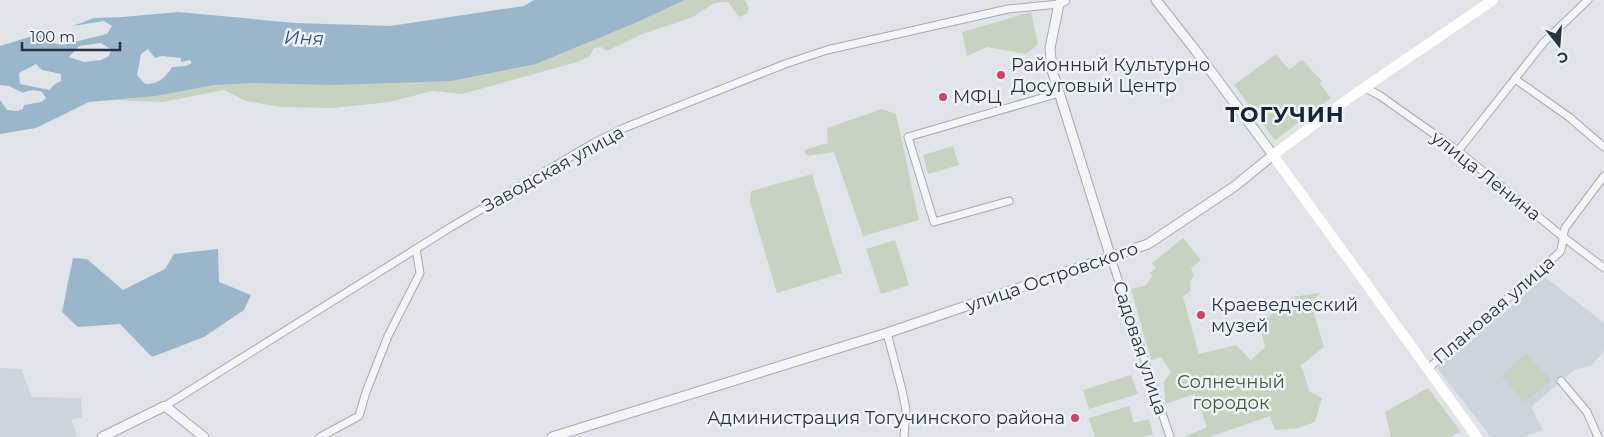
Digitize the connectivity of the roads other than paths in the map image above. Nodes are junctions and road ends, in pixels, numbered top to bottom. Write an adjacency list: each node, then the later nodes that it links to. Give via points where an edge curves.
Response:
1 (1156, 0): 10 (street)
2 (1493, 0): 6 (main road, улица Островского)
3 (1588, 0): 5 (street, via 1544,42)
4 (1062, 2): 7 (street, via 1050,48); 14 (street, Заводская улица, via 953,20 827,50 784,64 594,143)
5 (1515, 79): 8 (street, via 1569,117); 9 (street)
6 (1365, 88): 9 (street, улица Ленина); 10 (main road, улица Островского)
7 (1059, 93): 12 (street, via 908,137 934,222); 15 (street)
8 (1604, 147)
9 (1458, 151): 13 (street, улица Ленина)
10 (1273, 155): 15 (street, улица Островского, via 1235,186 1168,232 1148,244); 18 (main road)
11 (1604, 176): 13 (street, Плановая улица)
12 (1009, 201)
13 (1562, 236): 16 (street, улица Ленина); 18 (street, Плановая улица, via 1563,246 1553,259)
14 (416, 250): 20 (street, Заводская улица); 24 (street, via 420,273 388,336 359,416)
15 (1111, 258): 17 (street, улица Островского); 27 (street, Садовая улица)
16 (1604, 268)
17 (887, 333): 25 (street, улица Островского); 26 (street, via 906,410)
18 (1429, 368): 21 (main road)
19 (1561, 381): 28 (street, via 1587,412)
20 (165, 406): 22 (street); 23 (street)
21 (1475, 436)
22 (102, 437)
23 (204, 437)
24 (320, 437)
25 (552, 437)
26 (904, 437)
27 (1170, 437)
28 (1598, 437)

